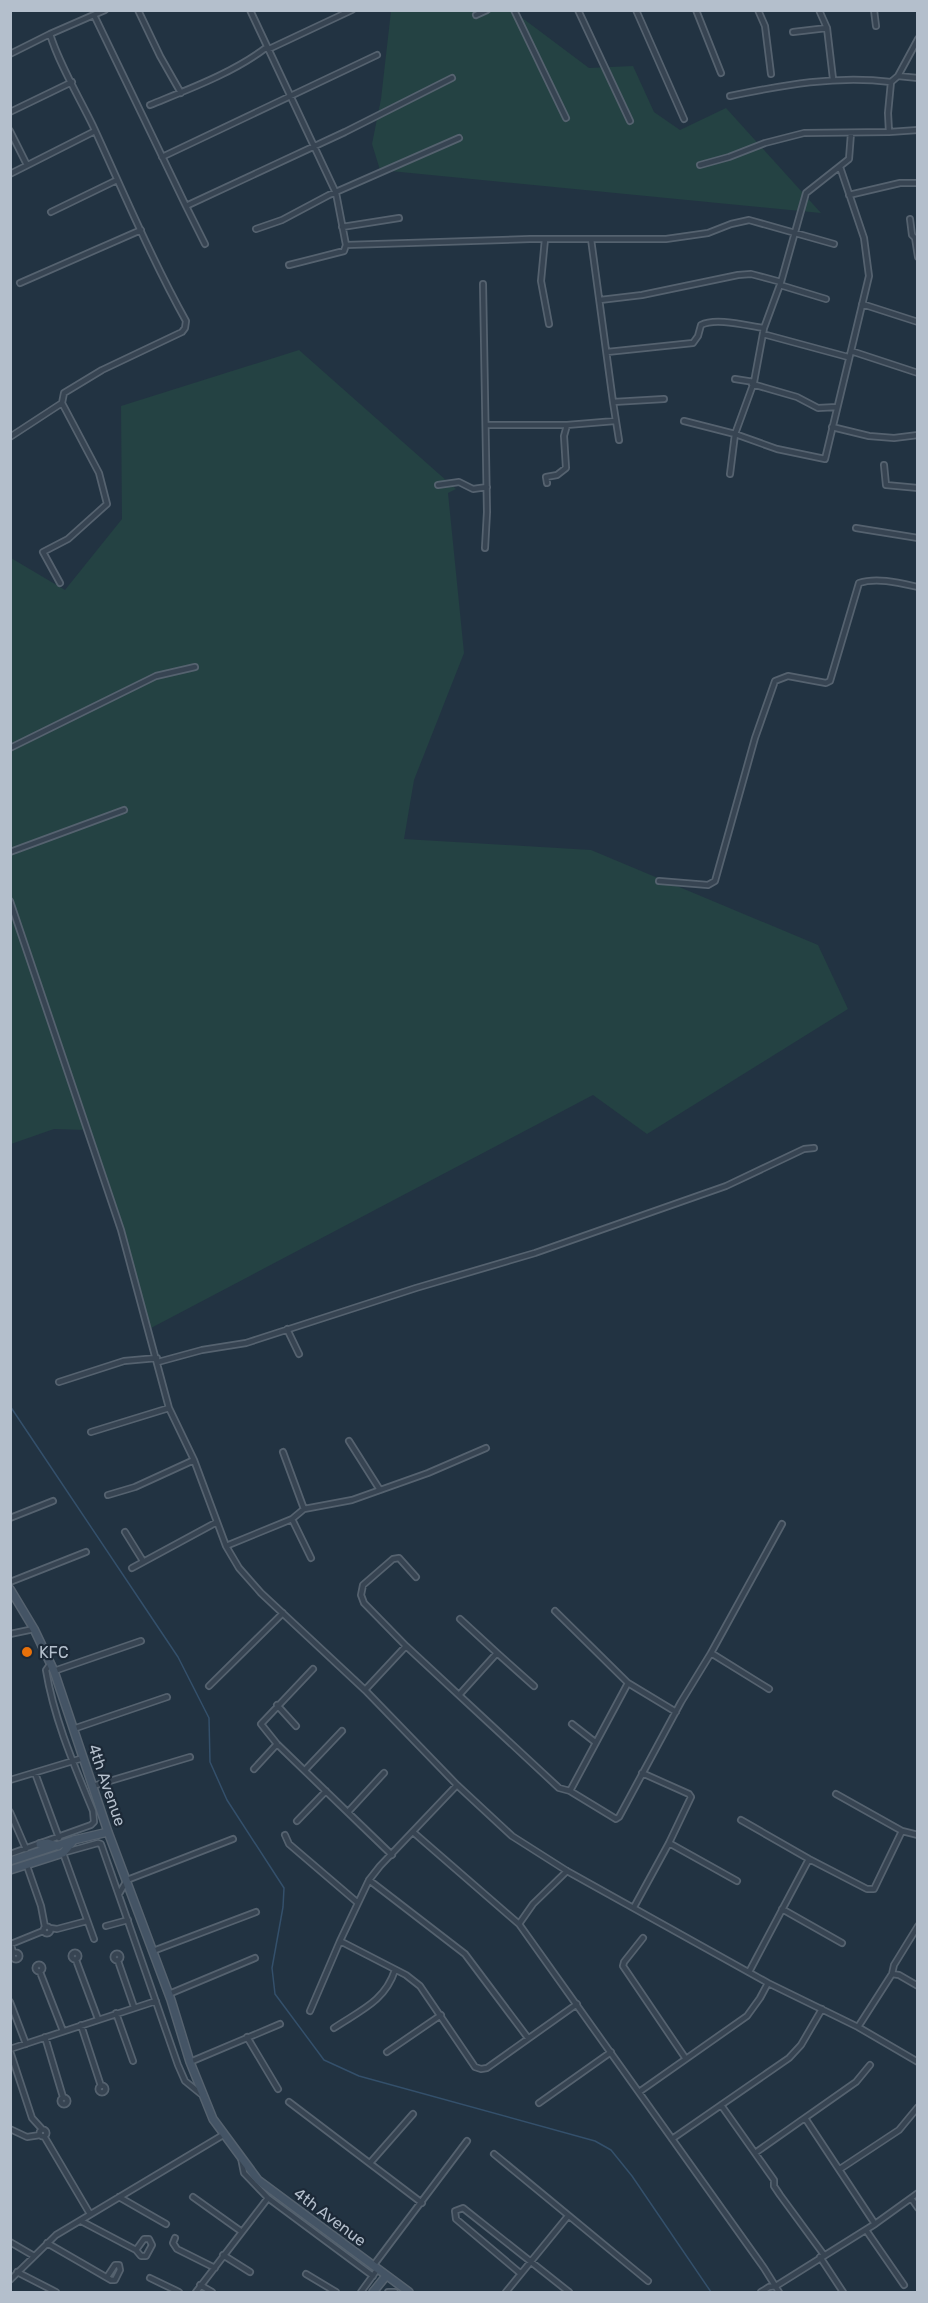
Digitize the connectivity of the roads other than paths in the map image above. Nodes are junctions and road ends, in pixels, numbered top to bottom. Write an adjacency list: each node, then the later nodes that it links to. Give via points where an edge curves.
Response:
1 (105, 10): 13 (street)
2 (138, 10): 31 (street)
3 (250, 10): 20 (street)
4 (352, 10): 20 (street)
5 (488, 10): 14 (street)
6 (514, 10): 36 (street)
7 (578, 10): 38 (street)
8 (636, 10): 37 (street)
9 (696, 10): 23 (street)
10 (758, 10): 24 (street, via 765,26)
11 (819, 10): 16 (street)
12 (874, 10): 15 (street)
13 (94, 15): 18 (street); 46 (street)
14 (476, 15)
15 (876, 26)
16 (828, 28): 17 (street); 28 (street)
17 (793, 32)
18 (50, 34): 21 (street); 29 (street)
19 (918, 39): 25 (street)
20 (268, 48): 31 (street); 33 (street)
21 (10, 54)
22 (377, 55): 33 (street)
23 (721, 73)
24 (771, 74)
25 (898, 76): 27 (street); 30 (street)
26 (452, 78): 45 (street)
27 (918, 78)
28 (833, 79): 30 (street); 32 (street)
29 (72, 82): 35 (street); 41 (street)
30 (891, 82): 42 (street)
31 (181, 93): 34 (street)
32 (730, 96)
33 (291, 98): 45 (street); 46 (street)
34 (150, 105)
35 (10, 112)
36 (566, 118)
37 (684, 119)
38 (630, 122)
39 (918, 130): 42 (street)
40 (10, 131): 47 (street)
41 (95, 131): 47 (street); 51 (street)
42 (889, 132): 43 (street)
43 (851, 133): 48 (street, via 804,134); 49 (street, via 850,156)
44 (459, 138): 53 (street)
45 (313, 146): 53 (street); 55 (street)
46 (162, 157): 55 (street)
47 (27, 165): 50 (street)
48 (700, 165)
49 (840, 167): 54 (street); 62 (street, via 808,190)
50 (10, 174)
51 (117, 180): 56 (street); 61 (street)
52 (918, 183): 54 (street, via 900,183)
53 (336, 193): 59 (street); 60 (street)
54 (849, 195): 76 (street, via 864,238 869,276)
55 (186, 206): 66 (street)
56 (51, 212)
57 (399, 218): 59 (street)
58 (910, 219): 63 (street)
59 (342, 226): 68 (street)
60 (255, 229)
61 (141, 230): 71 (street); 88 (street, via 186,321 185,328 64,393)
62 (794, 231): 65 (street, via 749,220 708,233 666,239); 67 (street); 72 (street)
63 (916, 238): 69 (street)
64 (545, 239): 65 (street); 68 (street); 78 (street, via 542,281)
65 (591, 239): 75 (street)
66 (204, 244)
67 (834, 244)
68 (346, 245): 70 (street, via 344,251)
69 (918, 257)
70 (290, 265)
71 (20, 283)
72 (781, 283): 74 (street); 75 (street, via 751,274 738,275); 79 (street)
73 (483, 284): 92 (street)
74 (826, 299)
75 (600, 300): 81 (street)
76 (862, 304): 77 (street); 80 (street)
77 (918, 322)
78 (549, 324)
79 (764, 331): 81 (street, via 730,322 705,322 693,343); 82 (street); 85 (street)
80 (851, 351): 82 (street); 83 (street)
81 (607, 352): 87 (street)
82 (848, 357): 89 (street)
83 (918, 374)
84 (735, 379): 85 (street)
85 (753, 383): 89 (street, via 818,408); 95 (street)
86 (664, 399): 87 (street)
87 (613, 402): 90 (street)
88 (62, 403): 97 (street); 108 (street, via 99,473 107,504 68,539 43,552)
89 (837, 407): 94 (street)
90 (615, 421): 93 (street); 98 (street)
91 (684, 421): 95 (street)
92 (486, 425): 93 (street); 103 (street)
93 (567, 425): 101 (street, via 566,468 546,477)
94 (832, 428): 95 (street, via 825,459 777,449); 96 (street, via 869,436)
95 (735, 434): 100 (street)
96 (918, 435)
97 (10, 437)
98 (619, 440)
99 (884, 465): 104 (street, via 885,485)
100 (730, 474)
101 (547, 483)
102 (438, 485): 103 (street, via 459,482 472,489)
103 (487, 487): 107 (street)
104 (918, 488)
105 (856, 528): 106 (street)
106 (918, 538)
107 (485, 548)
108 (60, 583)
109 (918, 587): 114 (street, via 897,582 859,583 830,681 788,676 775,681 715,881 708,885)
110 (195, 667): 111 (street, via 156,676)
111 (10, 748)
112 (124, 810): 113 (street)
113 (10, 852)
114 (659, 881)
115 (10, 901): 119 (street, via 90,1133)
116 (814, 1148): 117 (street, via 804,1149 726,1186 545,1250)
117 (287, 1329): 118 (street); 119 (street, via 246,1343)
118 (299, 1354)
119 (158, 1360): 120 (street, via 124,1361); 121 (street)
120 (59, 1382)
121 (170, 1408): 122 (street); 126 (street)
122 (91, 1432)
123 (349, 1441): 127 (street)
124 (486, 1448): 127 (street)
125 (283, 1452): 130 (street)
126 (194, 1460): 128 (street); 133 (street)
127 (380, 1490): 130 (street)
128 (108, 1496)
129 (54, 1501): 131 (street)
130 (304, 1509): 132 (street)
131 (10, 1518)
132 (292, 1519): 136 (street); 138 (street)
133 (217, 1522): 136 (street); 139 (street)
134 (782, 1524): 152 (street)
135 (125, 1532): 139 (street)
136 (226, 1545): 145 (street, via 243,1573)
137 (86, 1552): 142 (street)
138 (311, 1558)
139 (143, 1561): 140 (street)
140 (132, 1568)
141 (416, 1576): 150 (street, via 396,1558 363,1585 364,1603)
142 (10, 1582)
143 (10, 1589): 147 (main road, 4th Avenue)
144 (555, 1611): 156 (street)
145 (283, 1613): 157 (street); 160 (street)
146 (460, 1618): 151 (street)
147 (34, 1629): 148 (street); 153 (main road, 4th Avenue)
148 (10, 1634)
149 (141, 1641): 155 (street)
150 (406, 1646): 160 (street); 161 (street)
151 (497, 1653): 158 (street); 161 (street)
152 (711, 1653): 159 (street); 164 (street)
153 (51, 1663): 155 (main road, 4th Avenue); 173 (street, via 46,1670 50,1694)
154 (313, 1669): 163 (street)
155 (54, 1671): 167 (main road, 4th Avenue)
156 (628, 1683): 164 (street); 169 (street)
157 (209, 1686)
158 (534, 1686)
159 (769, 1689)
160 (365, 1690): 182 (street)
161 (460, 1694): 185 (street, via 559,1788)
162 (167, 1697): 167 (street)
163 (277, 1705): 166 (street); 170 (street, via 261,1724)
164 (676, 1712): 180 (street)
165 (572, 1724): 169 (street)
166 (296, 1726)
167 (73, 1728): 172 (main road, 4th Avenue)
168 (342, 1731): 177 (street)
169 (595, 1742): 185 (street)
170 (277, 1744): 176 (street); 177 (street)
171 (190, 1757): 183 (street)
172 (83, 1758): 173 (street); 174 (main road, 4th Avenue)
173 (73, 1761): 175 (street); 178 (street)
174 (86, 1766): 175 (street); 183 (main road, 4th Avenue)
175 (76, 1769): 186 (street)
176 (254, 1769)
177 (305, 1770): 184 (street)
178 (35, 1773): 181 (street); 200 (street)
179 (384, 1773): 190 (street)
180 (642, 1773): 185 (street, via 616,1819); 202 (street, via 691,1797)
181 (10, 1780)
182 (457, 1785): 194 (street); 211 (street, via 512,1836)
183 (93, 1786): 188 (main road, 4th Avenue)
184 (326, 1791): 190 (street); 192 (street)
185 (570, 1791)
186 (85, 1793): 188 (street); 200 (street, via 94,1822)
187 (836, 1794): 195 (street)
188 (97, 1797): 193 (main road, 4th Avenue)
189 (10, 1812): 203 (street)
190 (348, 1812): 206 (street)
191 (741, 1820): 207 (street)
192 (297, 1821)
193 (108, 1832): 199 (main road); 212 (main road, 4th Avenue)
194 (413, 1832): 206 (street); 222 (street)
195 (902, 1832): 197 (street); 207 (street, via 874,1889 858,1886)
196 (285, 1835): 216 (street, via 289,1844)
197 (918, 1835)
198 (233, 1839): 212 (street)
199 (74, 1840): 200 (main road); 204 (main road)
200 (58, 1842): 201 (main road); 208 (main road)
201 (40, 1844): 203 (street)
202 (669, 1844): 214 (street); 217 (street)
203 (26, 1849): 205 (street)
204 (64, 1852): 209 (main road); 215 (street, via 101,1844); 221 (street)
205 (10, 1854)
206 (392, 1855): 213 (street)
207 (809, 1859): 218 (street)
208 (10, 1862)
209 (27, 1866): 210 (main road); 225 (street)
210 (10, 1870)
211 (567, 1871): 217 (street); 222 (street, via 533,1904)
212 (127, 1880): 215 (street); 231 (main road, 4th Avenue)
213 (369, 1881): 216 (street); 258 (street, via 465,1954)
214 (737, 1881)
215 (119, 1894): 220 (street)
216 (358, 1903): 228 (street)
217 (634, 1907): 237 (street)
218 (782, 1909): 229 (street); 237 (street)
219 (256, 1912): 231 (street)
220 (128, 1920): 223 (street); 242 (street)
221 (87, 1921): 225 (street); 227 (street)
222 (519, 1924): 244 (street)
223 (106, 1926)
224 (918, 1926): 238 (street)
225 (46, 1929): 230 (street, via 10,1944)
226 (643, 1938): 263 (street, via 623,1966)
227 (94, 1940)
228 (340, 1941): 235 (street); 247 (street)
229 (842, 1942)
230 (12, 1951)
231 (153, 1951): 241 (main road, 4th Avenue)
232 (255, 1958): 241 (street)
233 (76, 1960): 250 (street)
234 (118, 1961): 245 (street)
235 (396, 1970): 249 (street, via 420,1986); 254 (street, via 380,1997)
236 (40, 1972): 255 (street)
237 (749, 1972): 239 (street)
238 (892, 1974): 240 (street); 253 (street)
239 (768, 1983): 246 (street); 263 (street, via 747,2016)
240 (918, 1986)
241 (169, 1994): 265 (main road, 4th Avenue)
242 (156, 2001): 245 (street); 271 (street, via 181,2074)
243 (10, 2002): 259 (street)
244 (577, 2004): 258 (street); 262 (street)
245 (134, 2007): 248 (street)
246 (822, 2009): 253 (street); 275 (street, via 789,2058)
247 (310, 2011)
248 (116, 2013): 250 (street); 264 (street)
249 (441, 2015): 258 (street, via 475,2067 481,2069); 261 (street)
250 (98, 2019): 252 (street)
251 (280, 2024): 257 (street)
252 (81, 2025): 255 (street); 268 (street)
253 (858, 2027): 266 (street)
254 (334, 2028)
255 (63, 2031): 256 (street)
256 (45, 2037): 259 (street); 272 (street)
257 (247, 2037): 265 (street); 269 (street)
258 (528, 2038)
259 (26, 2044): 260 (street)
260 (10, 2050): 280 (street, via 32,2118)
261 (387, 2052)
262 (611, 2052): 270 (street); 274 (street)
263 (686, 2059): 270 (street)
264 (133, 2061)
265 (190, 2062): 271 (main road, 4th Avenue)
266 (918, 2062)
267 (870, 2065): 278 (street, via 856,2082)
268 (101, 2086)
269 (278, 2089)
270 (639, 2092): 282 (street)
271 (201, 2094): 281 (main road, 4th Avenue)
272 (63, 2097)
273 (289, 2102): 287 (street)
274 (539, 2103)
275 (721, 2105): 282 (street); 284 (street)
276 (918, 2107): 288 (street, via 899,2130)
277 (413, 2114): 287 (street)
278 (805, 2118): 284 (street); 288 (street)
279 (10, 2129): 280 (street, via 27,2137)
280 (42, 2133): 296 (street)
281 (223, 2135): 286 (main road, 4th Avenue); 290 (street)
282 (672, 2139): 324 (street)
283 (467, 2141): 294 (street)
284 (755, 2153): 309 (street)
285 (494, 2154): 297 (street)
286 (241, 2158): 292 (street, via 243,2173); 312 (main road, 4th Avenue, via 258,2180)
287 (370, 2163): 294 (street)
288 (840, 2169): 300 (street)
289 (918, 2193): 293 (street)
290 (119, 2197): 296 (street); 299 (street)
291 (193, 2197): 302 (street)
292 (268, 2198): 302 (street); 312 (street)
293 (911, 2198): 295 (street); 300 (street)
294 (422, 2202): 312 (street)
295 (918, 2208)
296 (90, 2214): 298 (street)
297 (568, 2216): 310 (street); 321 (street)
298 (81, 2221): 305 (street); 306 (street)
299 (166, 2224)
300 (875, 2224): 301 (street)
301 (866, 2230): 309 (street); 323 (street)
302 (242, 2232): 307 (street)
303 (175, 2238): 311 (street, via 177,2249)
304 (10, 2242): 308 (street)
305 (47, 2243): 308 (street); 318 (street)
306 (136, 2250)
307 (223, 2255): 311 (street); 314 (street)
308 (34, 2256): 313 (street)
309 (822, 2256): 324 (street); 340 (street)
310 (529, 2262): 315 (street); 315 (street, via 463,2208 455,2211 456,2219); 336 (street)
311 (215, 2268): 322 (street)
312 (375, 2271): 317 (main road, 4th Avenue); 330 (street)
313 (17, 2272): 320 (street); 325 (street)
314 (250, 2272)
315 (520, 2273): 335 (street)
316 (306, 2274): 329 (street)
317 (386, 2276): 331 (main road); 334 (main road, 4th Avenue)
318 (107, 2277)
319 (150, 2278): 326 (street)
320 (10, 2280)
321 (648, 2281)
322 (200, 2285): 327 (street); 328 (street)
323 (904, 2285)
324 (776, 2286): 337 (street); 338 (street); 339 (street)
325 (56, 2292)
326 (179, 2292)
327 (196, 2292)
328 (212, 2292)
329 (336, 2292)
330 (361, 2292)
331 (374, 2292)
332 (388, 2292): 333 (street)
333 (395, 2292)
334 (409, 2292)
335 (506, 2292)
336 (569, 2292)
337 (761, 2292)
338 (772, 2292)
339 (779, 2292)
340 (843, 2292)

